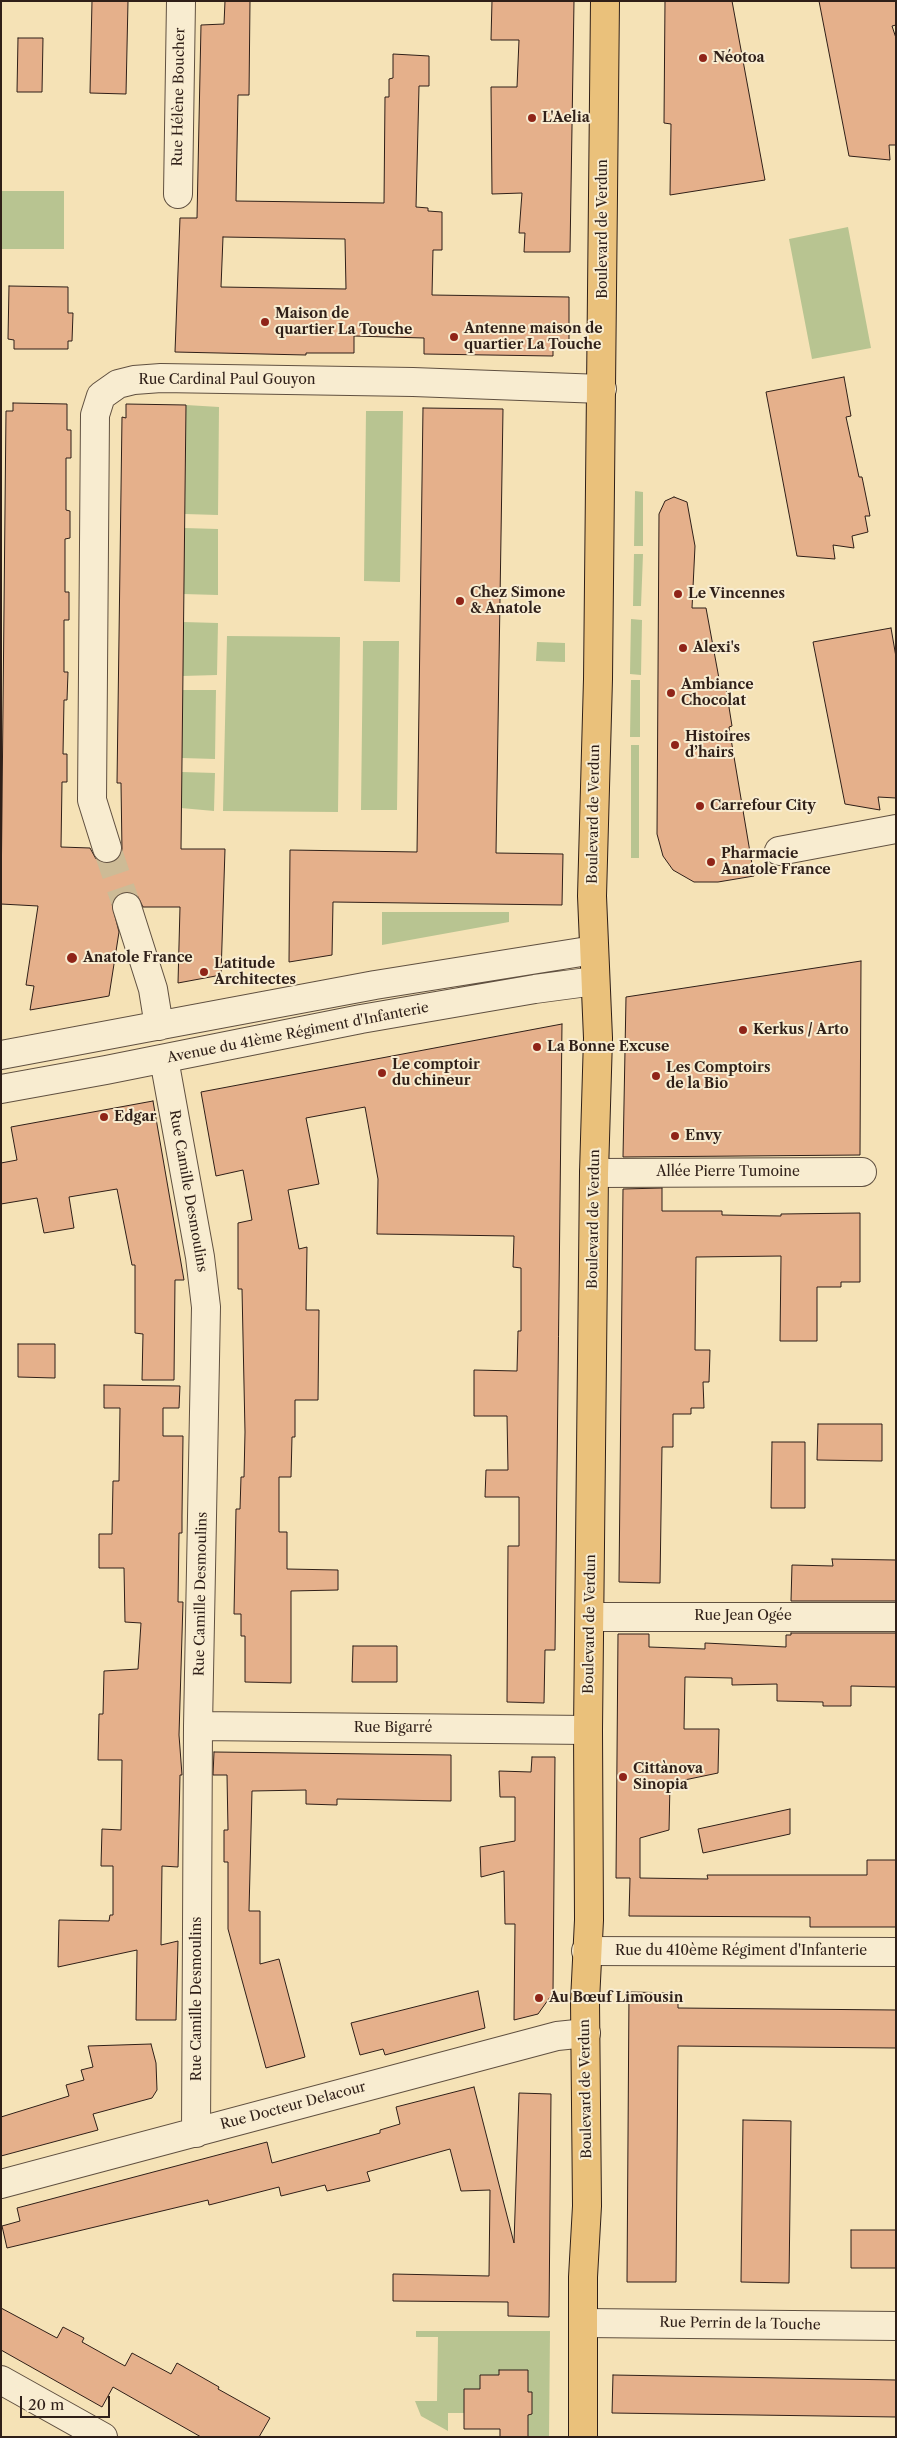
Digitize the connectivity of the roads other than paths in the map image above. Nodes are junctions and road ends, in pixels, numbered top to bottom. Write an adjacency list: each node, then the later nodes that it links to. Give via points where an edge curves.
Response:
1 (181, 1): 3 (street, Rue Hélène Boucher)
2 (606, 1): 4 (main road, Boulevard de Verdun)
3 (178, 194)
4 (602, 389): 6 (street, Rue Cardinal Paul Gouyon, via 160,378 118,384 101,396 95,415 92,800); 9 (main road, Boulevard de Verdun, via 592,886)
5 (896, 829): 7 (street)
6 (108, 848)
7 (779, 851)
8 (127, 906): 11 (street, via 153,989)
9 (594, 950): 10 (main road, Boulevard de Verdun); 11 (street, via 375,985)
10 (595, 981): 13 (street, Avenue du 41ème Régiment d'Infanterie, via 361,1019); 16 (main road, Boulevard de Verdun, via 598,1038)
11 (159, 1026): 12 (street)
12 (1, 1055)
13 (164, 1059): 14 (street, Avenue du 41ème Régiment d'Infanterie); 19 (street, Rue Camille Desmoulins, via 206,1307)
14 (1, 1089)
15 (862, 1172): 16 (street, Allée Pierre Tumoine)
16 (594, 1173): 17 (main road, Boulevard de Verdun)
17 (590, 1616): 18 (street, Rue Jean Ogée); 20 (main road, Boulevard de Verdun)
18 (896, 1617)
19 (198, 1726): 20 (street, Rue Bigarré); 24 (street, Rue Camille Desmoulins)
20 (588, 1730): 21 (main road, Boulevard de Verdun, via 589,1920)
21 (586, 1951): 22 (street, Rue du 410ème Régiment d'Infanterie); 23 (main road, Boulevard de Verdun)
22 (896, 1952)
23 (586, 2033): 24 (street, Rue Docteur Delacour, via 557,2036); 26 (main road, Boulevard de Verdun)
24 (196, 2133): 25 (street, Rue Docteur Delacour)
25 (1, 2184)
26 (584, 2323): 27 (street, Rue Perrin de la Touche); 30 (main road, Boulevard de Verdun)
27 (896, 2326)
28 (1, 2380): 29 (street)
29 (103, 2437)
30 (583, 2437)

